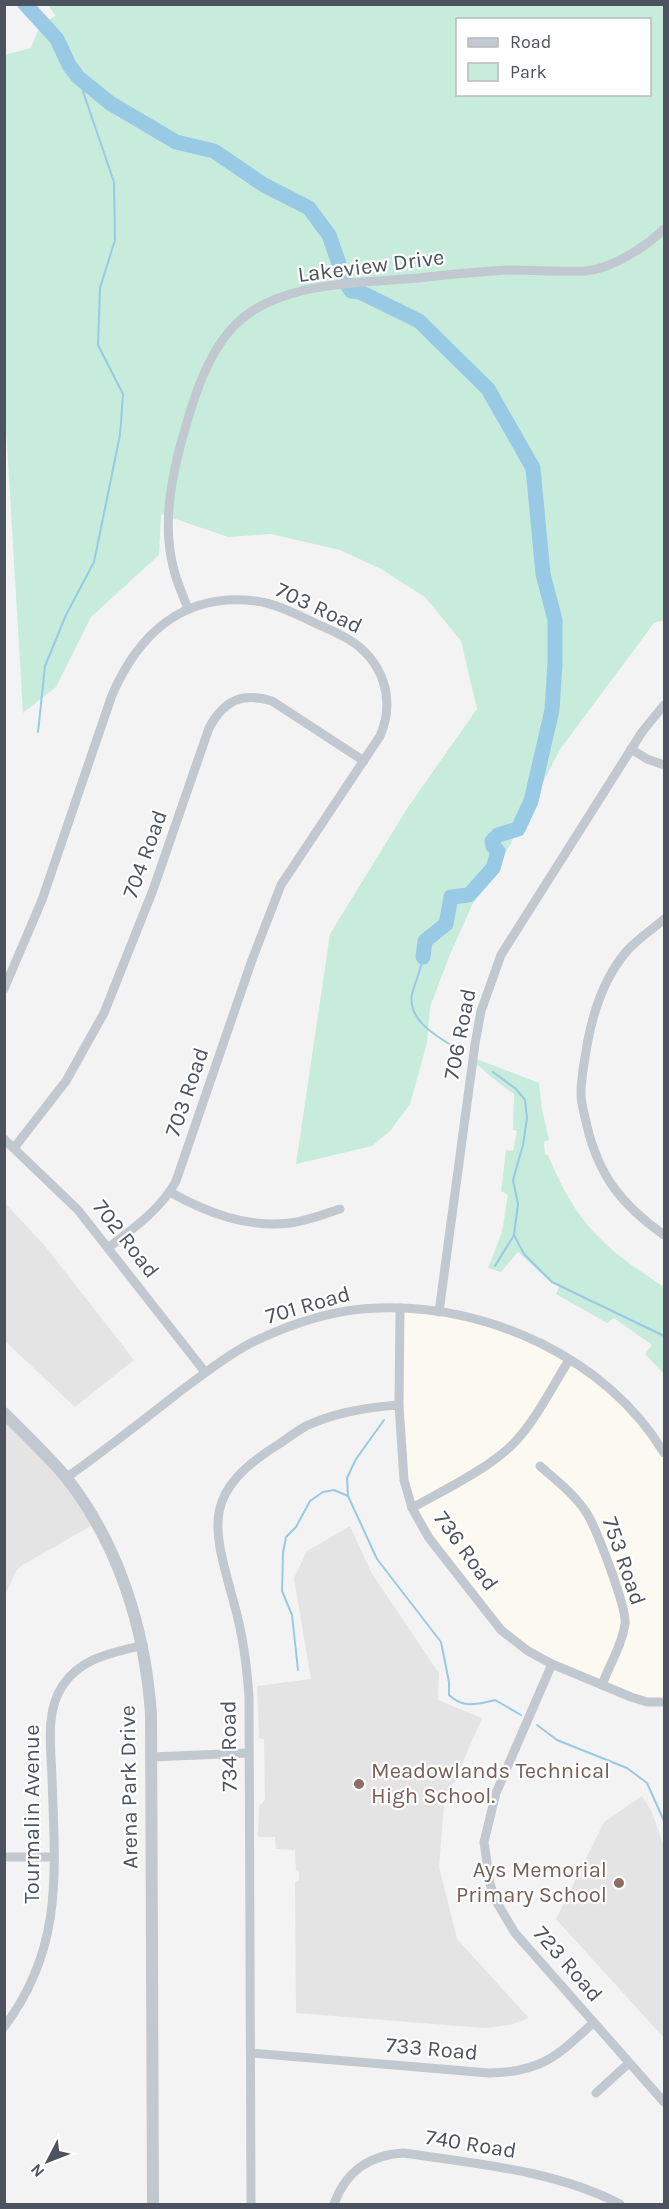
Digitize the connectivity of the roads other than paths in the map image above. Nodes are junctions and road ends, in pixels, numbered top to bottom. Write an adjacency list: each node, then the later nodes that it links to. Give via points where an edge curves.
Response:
1 (664, 229): 2 (street, Lakeview Drive, via 633,253 588,271 511,270 339,285 273,300 235,325 206,369 191,408 170,505 172,566)
2 (188, 609): 5 (street, 703 Road, via 217,601 257,601 293,613 348,639 365,652 377,666 388,705 380,736); 8 (street, 703 Road, via 148,636 124,667 42,900)
3 (664, 705): 4 (street, 706 Road)
4 (631, 749): 6 (street); 16 (street, 706 Road, via 516,929 491,978 475,1044)
5 (364, 761): 10 (street, 704 Road, via 273,702 240,698 221,710 209,728 153,890 104,1013 66,1081); 11 (street, 703 Road, via 281,885 184,1164)
6 (664, 765)
7 (664, 919): 13 (street, via 626,951 610,975 591,1028 581,1094 588,1132 603,1172 626,1204)
8 (4, 989)
9 (4, 1139): 10 (street, 702 Road)
10 (14, 1148): 14 (street, 702 Road, via 67,1197)
11 (170, 1192): 12 (street, via 215,1215 267,1224 292,1223); 14 (street, 703 Road)
12 (340, 1209)
13 (664, 1235)
14 (109, 1247): 18 (street, 702 Road)
15 (400, 1308): 16 (street, 701 Road); 18 (street, 701 Road, via 365,1309 307,1320 249,1344); 19 (street, 736 Road)
16 (439, 1312): 17 (street, 701 Road, via 504,1327)
17 (569, 1360): 21 (street, 701 Road, via 623,1402); 24 (street, via 515,1442)
18 (205, 1372): 23 (street, 701 Road)
19 (399, 1405): 24 (street, 736 Road, via 404,1480); 29 (street, 734 Road, via 338,1414 305,1426 249,1465 223,1497 217,1531 247,1668)
20 (4, 1413): 23 (street, Arena Park Drive)
21 (663, 1448)
22 (540, 1466): 27 (street, 753 Road, via 586,1512 623,1611 624,1626)
23 (66, 1478): 25 (street, Arena Park Drive, via 110,1547)
24 (412, 1508): 26 (street, 736 Road, via 429,1538 501,1630)
25 (143, 1645): 30 (street, Arena Park Drive); 32 (street, Tourmalin Avenue, via 85,1664 57,1695 50,1728)
26 (552, 1664): 27 (street, 736 Road); 33 (street, 723 Road, via 496,1792 484,1842 485,1859 496,1901 510,1925)
27 (602, 1684): 28 (street, 736 Road, via 647,1702)
28 (664, 1702)
29 (248, 1753): 30 (street); 35 (street, 734 Road)
30 (151, 1757): 39 (street, Arena Park Drive)
31 (4, 1857): 32 (street)
32 (53, 1857): 34 (street, Tourmalin Avenue, via 46,1944 25,1997)
33 (593, 2023): 35 (street, 733 Road, via 562,2051 512,2073); 36 (street, 723 Road)
34 (4, 2027)
35 (251, 2053): 40 (street, 734 Road)
36 (629, 2062): 37 (street); 38 (street, 723 Road)
37 (596, 2093)
38 (664, 2102)
39 (153, 2205)
40 (251, 2205)
41 (334, 2205): 42 (street, 740 Road, via 347,2179 363,2165 387,2154 404,2153 533,2174 594,2191)
42 (620, 2205)

